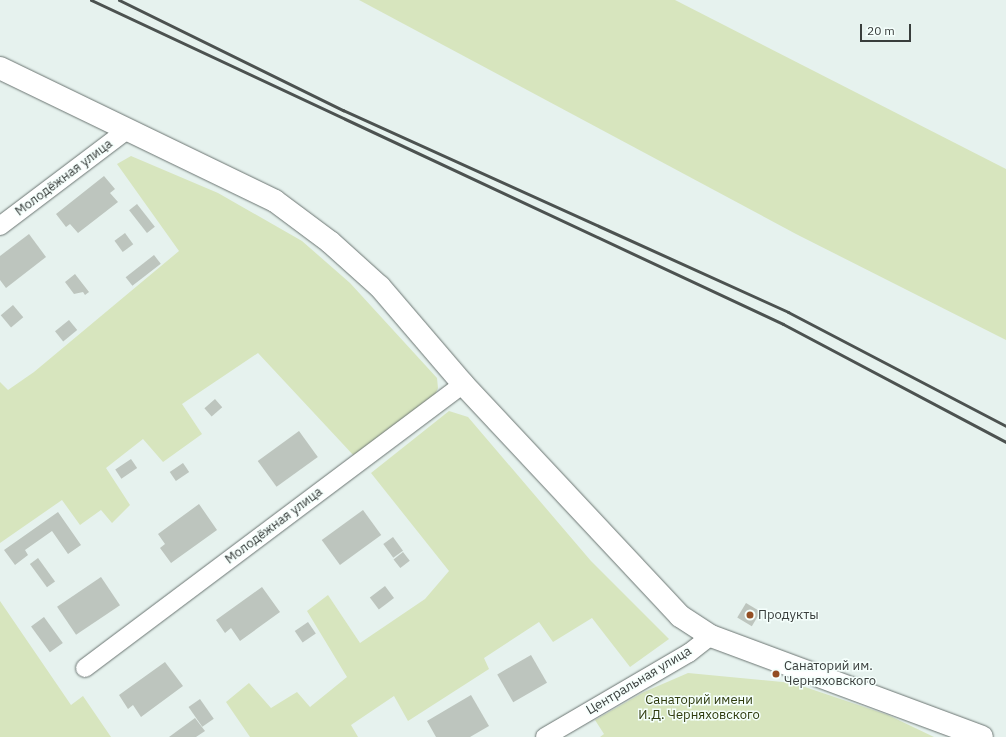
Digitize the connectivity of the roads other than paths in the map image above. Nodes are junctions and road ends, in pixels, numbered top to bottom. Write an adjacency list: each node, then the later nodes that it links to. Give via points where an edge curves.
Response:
1 (0, 68): 2 (main road)
2 (128, 130): 3 (street, Молодёжная улица); 4 (main road, via 275,201 330,242 380,287)
3 (0, 226)
4 (463, 384): 5 (main road, via 653,590 680,616); 6 (street, Молодёжная улица)
5 (711, 636): 7 (street, Центральная улица, via 689,653); 8 (main road)
6 (85, 668)
7 (545, 737)
8 (982, 737)

